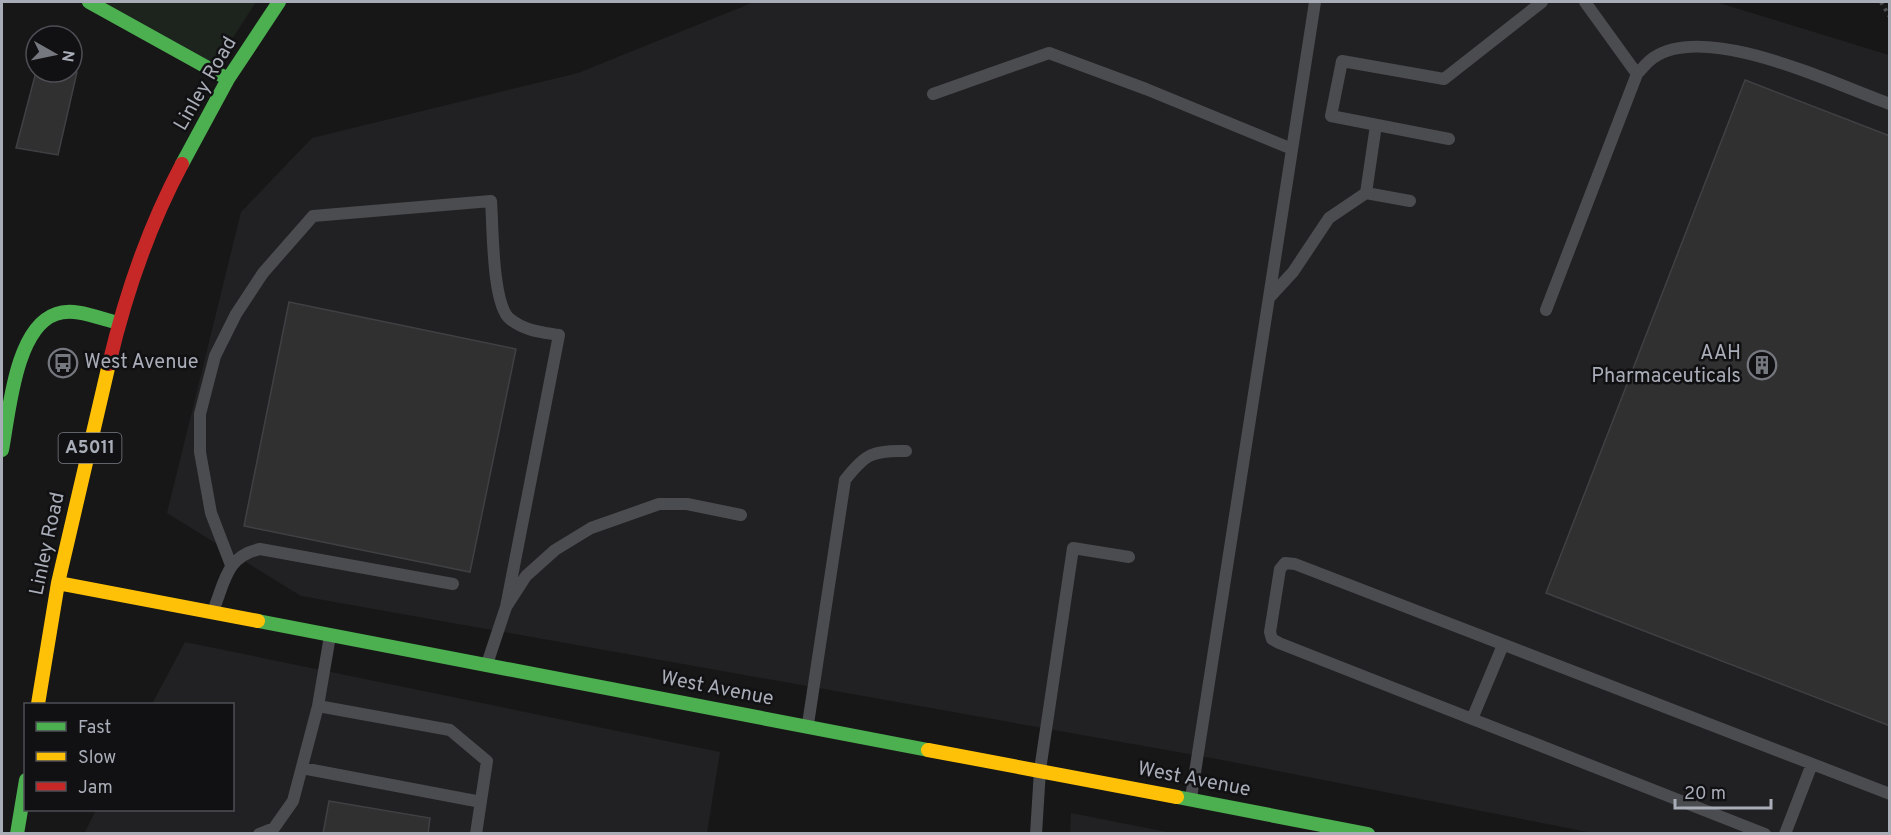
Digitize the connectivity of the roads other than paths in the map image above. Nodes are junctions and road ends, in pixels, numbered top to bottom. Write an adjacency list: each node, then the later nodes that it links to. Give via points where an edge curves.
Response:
1 (89, 2): 7 (street)
2 (279, 2): 7 (street, Linley Road / A5011)
3 (1315, 2): 12 (lane)
4 (1542, 2): 10 (lane, via 1444,79 1342,60 1331,116)
5 (1586, 2): 6 (lane)
6 (1637, 74): 9 (lane, via 1654,57 1682,48 1707,46 1744,51); 16 (lane)
7 (228, 79): 17 (street, Linley Road / A5011, via 165,197)
8 (933, 94): 12 (lane, via 1049,53)
9 (1890, 104)
10 (1376, 125): 11 (lane); 13 (lane)
11 (1449, 139)
12 (1292, 149): 15 (lane)
13 (1366, 193): 14 (lane); 15 (lane, via 1329,218 1293,272)
14 (1410, 201)
15 (1269, 298): 39 (lane)
16 (1546, 310)
17 (119, 323): 18 (street, via 75,314 56,314 42,320 22,353); 23 (street, Linley Road / A5011)
18 (2, 450)
19 (906, 451): 33 (lane, via 889,450 862,458 845,480)
20 (741, 515): 25 (lane, via 687,504 659,504 591,528 555,550 526,576)
21 (1129, 557): 36 (lane, via 1073,548)
22 (231, 565): 24 (lane, via 243,552 261,549); 25 (lane, via 211,513 200,452 200,414 215,356 263,273 313,216 491,201 499,298 508,318 527,330 559,334); 26 (lane)
23 (58, 583): 26 (street, West Avenue); 30 (street, Linley Road / A5011)
24 (453, 584)
25 (506, 607): 29 (lane)
26 (213, 613): 27 (street, West Avenue)
27 (330, 635): 29 (street, West Avenue); 31 (lane)
28 (1503, 645): 32 (lane); 32 (lane, via 1295,564 1285,563 1280,569 1272,639); 34 (lane)
29 (486, 665): 33 (street, West Avenue)
30 (38, 703)
31 (318, 706): 35 (lane); 40 (lane, via 450,730 487,761)
32 (1472, 719): 46 (lane)
33 (808, 726): 36 (street, West Avenue)
34 (1812, 764): 38 (lane); 47 (lane)
35 (302, 768): 40 (lane); 42 (lane, via 293,801 274,828)
36 (1040, 770): 39 (street, West Avenue); 44 (lane)
37 (24, 792): 41 (street)
38 (1890, 794)
39 (1190, 799): 45 (street, West Avenue)
40 (481, 802): 43 (lane)
41 (17, 834)
42 (259, 834)
43 (476, 834)
44 (1036, 834)
45 (1368, 834)
46 (1765, 834)
47 (1785, 834)

